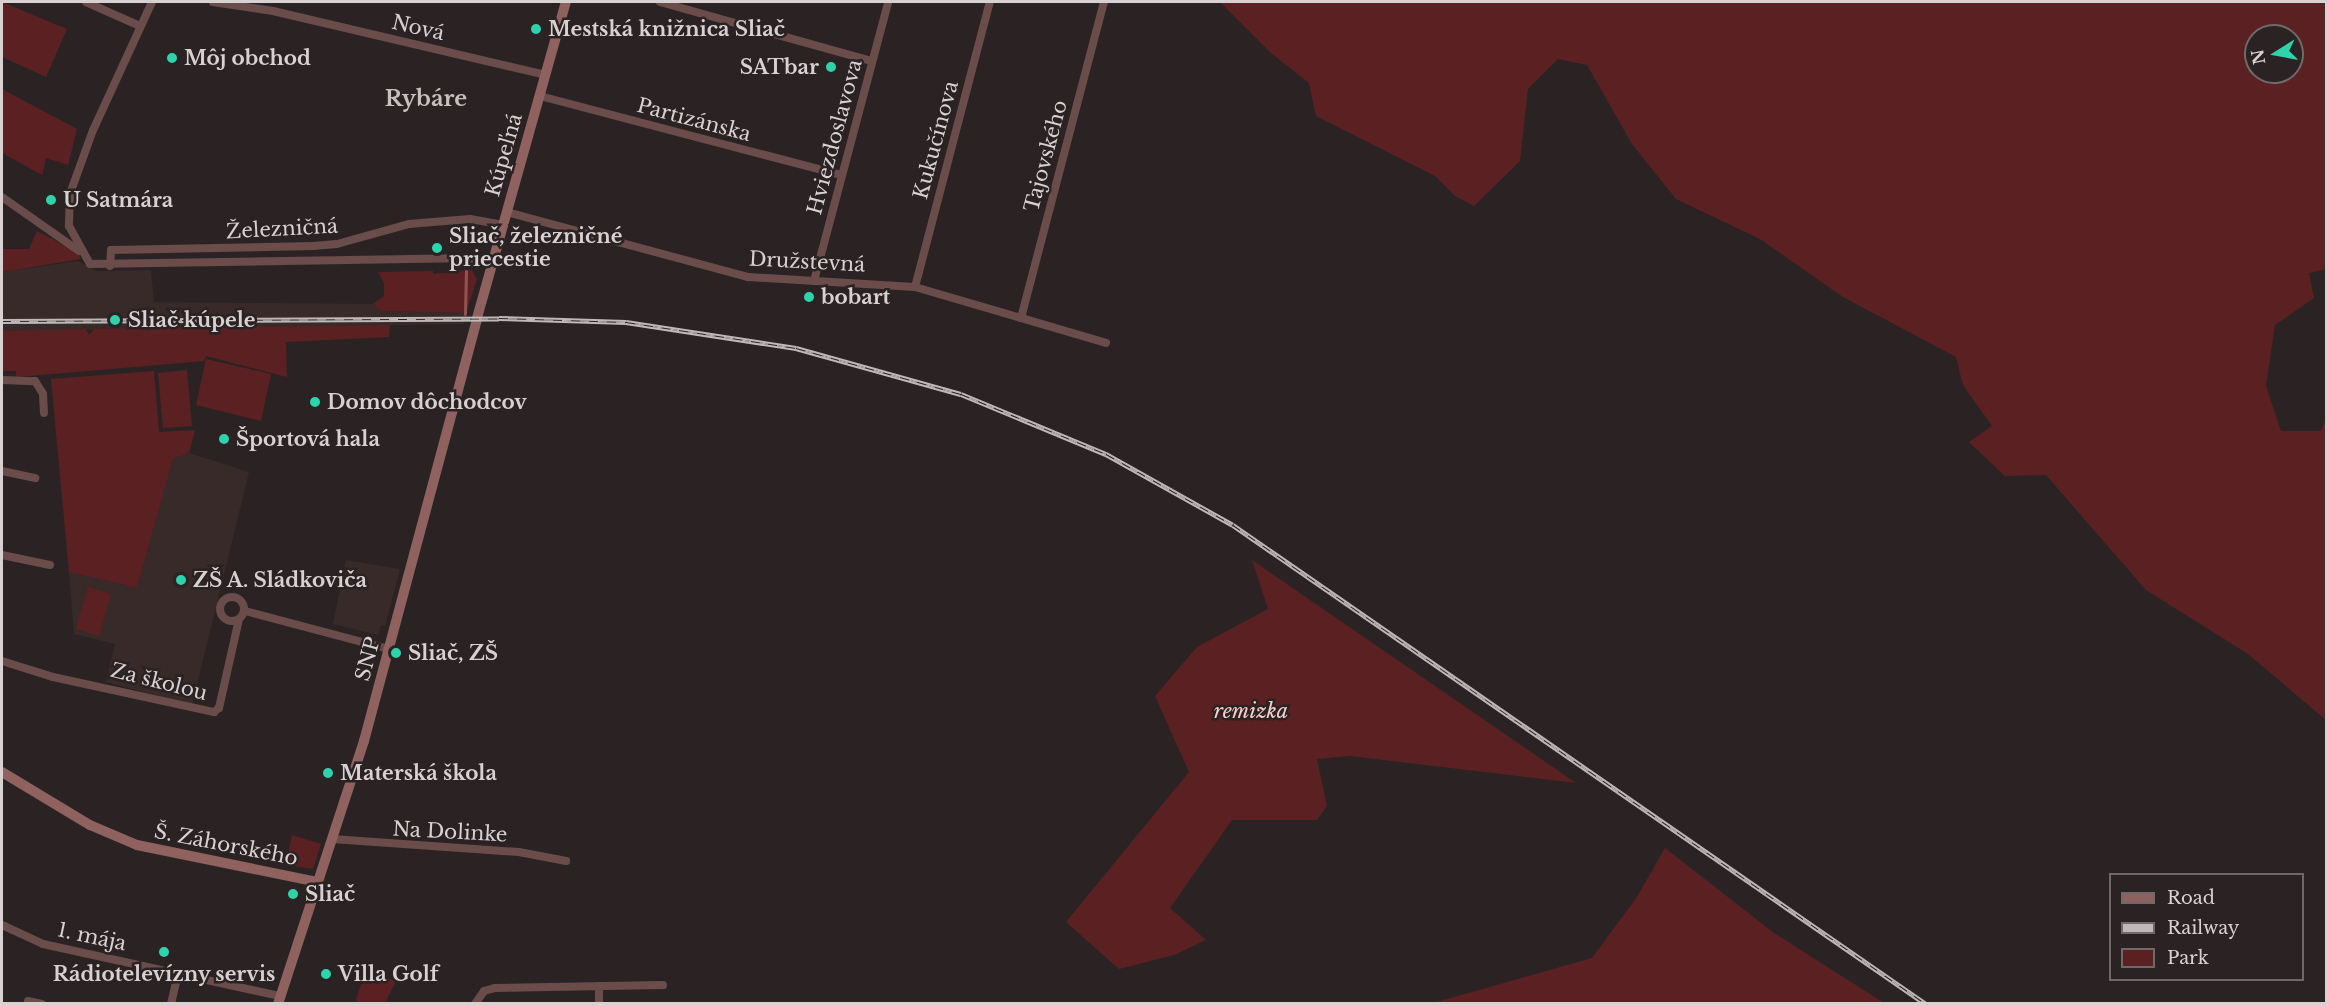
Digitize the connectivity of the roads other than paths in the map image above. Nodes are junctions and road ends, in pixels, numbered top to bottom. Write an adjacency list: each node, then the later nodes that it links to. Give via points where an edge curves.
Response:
1 (86, 2): 10 (street)
2 (152, 2): 10 (street)
3 (213, 2): 9 (street, Nová)
4 (566, 2): 12 (street, Kúpeľná)
5 (660, 2): 11 (street)
6 (888, 2): 11 (street, Hviezdoslavova)
7 (990, 2): 22 (street, Kukučínova)
8 (1104, 2): 24 (street, Tajovského)
9 (244, 3): 12 (street, Nová)
10 (140, 26): 18 (street, via 69,194 69,226)
11 (872, 61): 14 (street, Hviezdoslavova)
12 (545, 75): 13 (street, Kúpeľná)
13 (540, 96): 14 (street, Partizánska); 16 (street, Kúpeľná)
14 (841, 175): 21 (street, Hviezdoslavova)
15 (2, 198): 18 (street, Železničná)
16 (507, 212): 17 (street, Kúpeľná); 21 (street, Družstevná, via 729,273)
17 (503, 225): 19 (street, Kúpeľná); 20 (street, Železničná, via 470,219 409,224 337,244 314,246 111,250)
18 (81, 252): 20 (street, Železničná, via 90,264)
19 (492, 263): 20 (street, Železničná, via 457,258); 23 (street, Kúpeľná)
20 (110, 266)
21 (814, 281): 22 (street, Družstevná)
22 (915, 287): 24 (street, Družstevná)
23 (477, 318): 34 (street, SNP)
24 (1021, 318): 25 (street, Družstevná)
25 (1106, 343)
26 (2, 381): 27 (street, via 34,381 43,394)
27 (44, 413)
28 (2, 471): 29 (street)
29 (35, 478)
30 (2, 555): 31 (street)
31 (51, 565)
32 (245, 611): 33 (street); 33 (street, via 244,602 237,597 227,597 220,603 220,613 227,620); 34 (street)
33 (237, 620): 35 (street, Za školou, via 219,708 214,712 53,677)
34 (389, 649): 37 (street, SNP)
35 (2, 661)
36 (2, 772): 39 (street, Š. Záhorského, via 90,825 137,845)
37 (332, 839): 38 (street, Na Dolinke, via 519,852); 39 (street, SNP)
38 (566, 861)
39 (318, 882): 44 (street, SNP)
40 (2, 925): 41 (street, 1. mája, via 43,944)
41 (178, 972): 44 (street, 1. mája); 47 (street)
42 (663, 985): 43 (street)
43 (599, 986): 48 (street, via 490,988); 49 (street)
44 (279, 1000)
45 (28, 1001): 46 (street)
46 (42, 1004)
47 (171, 1004)
48 (475, 1004)
49 (599, 1004)

